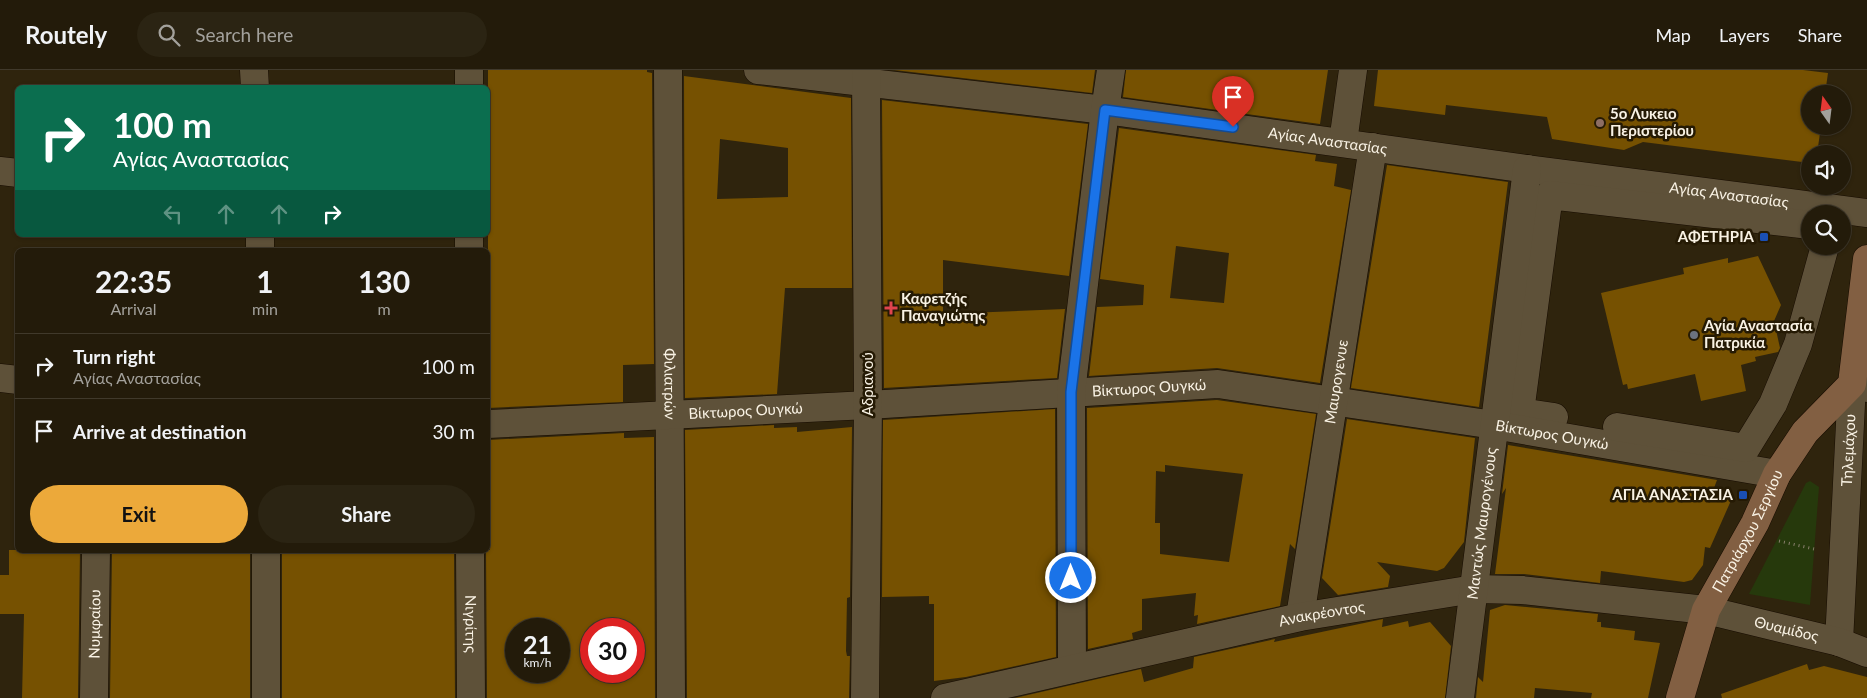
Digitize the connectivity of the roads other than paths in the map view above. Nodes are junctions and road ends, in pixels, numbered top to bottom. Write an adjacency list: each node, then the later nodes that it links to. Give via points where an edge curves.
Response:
1 (254, 70): 8 (street)
2 (468, 70): 9 (street)
3 (668, 70): 27 (street, Φιλιατρών)
4 (758, 70): 7 (street, Αγίας Αναστασίας)
5 (1112, 70): 10 (street)
6 (1353, 70): 11 (street)
7 (866, 76): 10 (street, Αγίας Αναστασίας); 25 (street, Αδριανού)
8 (255, 85)
9 (468, 85)
10 (1105, 110): 11 (street, Αγίας Αναστασίας); 23 (street)
11 (1343, 142): 12 (street, Αγίας Αναστασίας)
12 (1373, 146): 13 (street, Αγίας Αναστασίας); 24 (street, Μαυρογενυε)
13 (1527, 169): 16 (street, Αγίας Αναστασίας); 26 (street, Μαντώς Μαυρογένους)
14 (0, 171): 15 (street)
15 (15, 173)
16 (1867, 213)
17 (1801, 225): 26 (street, via 1549,196)
18 (1823, 255): 26 (street, via 1798,344 1773,404 1746,448)
19 (1867, 259): 22 (street, Τηλεμάχου)
20 (0, 378): 21 (street)
21 (15, 380)
22 (1860, 386): 29 (street, Πατριάρχου Σεργίου, via 1805,432); 36 (street, Τηλεμάχου)
23 (1071, 392): 24 (street, Βίκτωρος Ουγκώ, via 1218,384); 25 (street, Βίκτωρος Ουγκώ); 38 (street)
24 (1334, 402): 26 (street, Βίκτωρος Ουγκώ); 35 (street, Μαυρογενυε)
25 (868, 405): 27 (street, Βίκτωρος Ουγκώ); 44 (street, Αδριανού)
26 (1503, 415): 29 (street, Βίκτωρος Ουγκώ); 33 (street, Μαντώς Μαυρογένους)
27 (669, 416): 28 (street, Βίκτωρος Ουγκώ); 43 (street, Φιλιατρών)
28 (490, 424)
29 (1776, 474): 34 (street, Πατριάρχου Σεργίου, via 1748,534)
30 (96, 553): 40 (street, Νυμφαίου)
31 (266, 553): 41 (street)
32 (470, 553): 42 (street, Νιγρίτης)
33 (1474, 588): 34 (street, Ανακρέοντος, via 1522,590); 35 (street, Ανακρέοντος); 46 (street, Μαντώς Μαυρογένους)
34 (1706, 610): 36 (street, Θυαμίδος); 47 (street, Πατριάρχου Σεργίου)
35 (1300, 617): 38 (street, Ανακρέοντος)
36 (1839, 642): 37 (street, Θυαμίδος)
37 (1867, 653)
38 (1072, 669): 39 (street, Ανακρέοντος)
39 (1014, 690): 45 (street, Ανακρέοντος)
40 (94, 698)
41 (266, 698)
42 (471, 698)
43 (671, 698)
44 (865, 698)
45 (945, 698)
46 (1460, 698)
47 (1680, 698)

